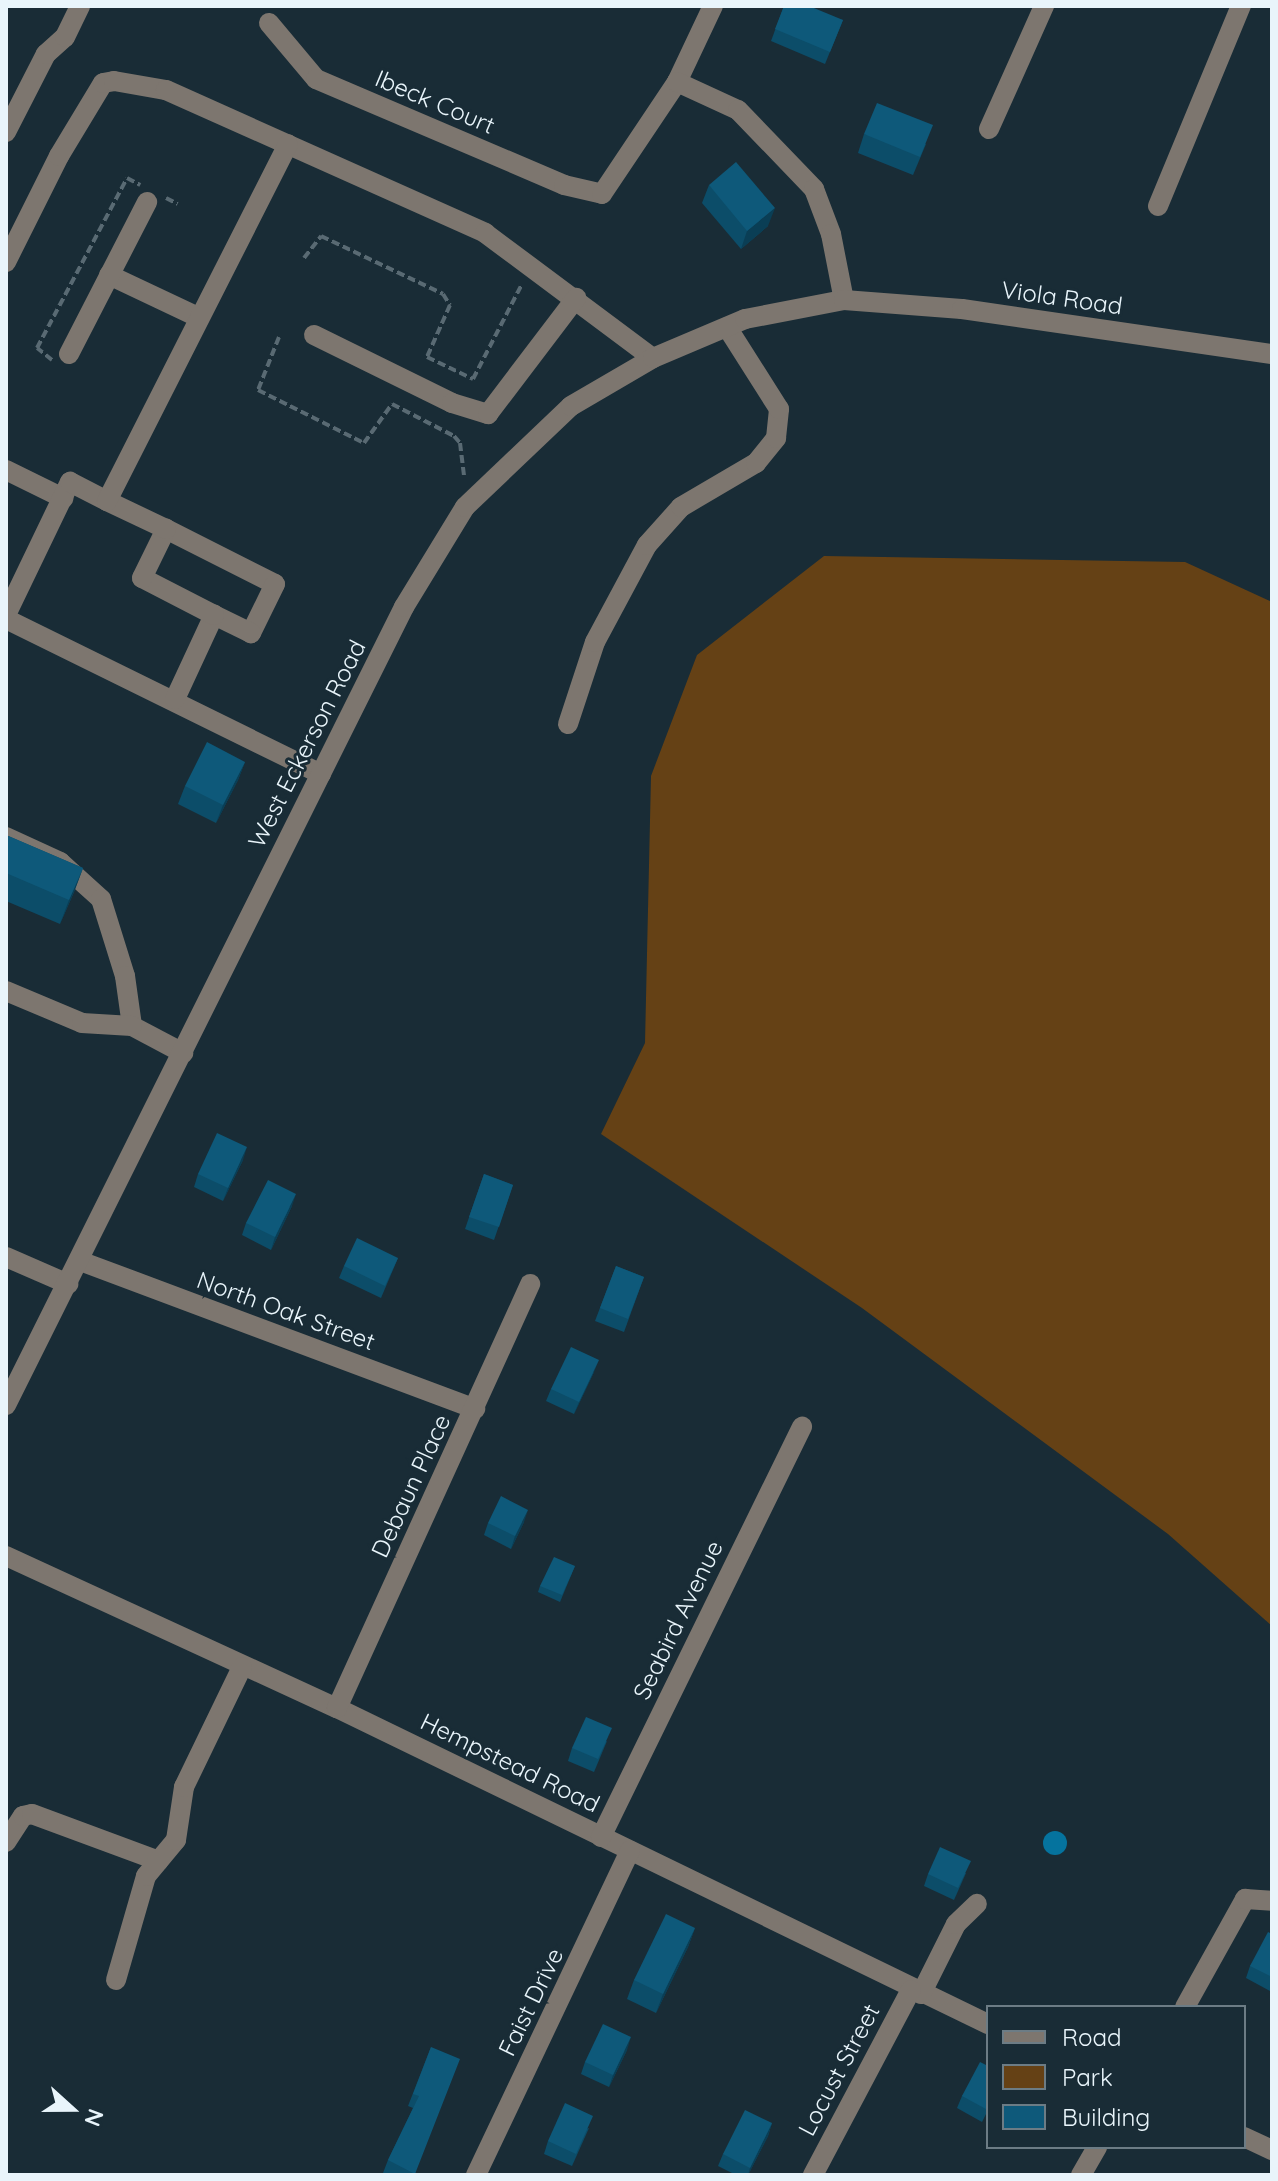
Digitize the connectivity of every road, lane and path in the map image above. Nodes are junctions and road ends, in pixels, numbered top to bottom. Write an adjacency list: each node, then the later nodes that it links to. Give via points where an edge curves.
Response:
1 (80, 6): 8 (street, via 65,37 46,54)
2 (713, 6): 6 (street)
3 (1044, 6): 7 (street)
4 (1241, 6): 11 (street)
5 (269, 23): 6 (street, Ibeck Court, via 316,79 564,185 602,194)
6 (677, 82): 17 (street, via 738,110 814,189 831,234)
7 (989, 129)
8 (6, 132)
9 (288, 144): 13 (street, via 166,90 103,83); 14 (street, via 485,233); 18 (street)
10 (147, 202): 15 (street)
11 (1158, 206)
12 (304, 258): 14 (path, via 321,236 443,294 450,305 427,357 473,379)
13 (6, 262)
14 (531, 266): 16 (street)
15 (109, 275): 18 (street); 22 (street)
16 (576, 298): 20 (street, via 488,414 452,403); 24 (street)
17 (844, 300): 19 (street, West Eckerson Road); 23 (street, Viola Road, via 962,309)
18 (198, 317): 28 (street)
19 (727, 327): 24 (street, West Eckerson Road); 33 (street, via 779,409 776,438 756,463 681,507 647,545 595,642)
20 (314, 335)
21 (279, 337): 26 (path, via 258,390 364,443 392,404 454,436 460,443)
22 (69, 354)
23 (1272, 354)
24 (653, 358): 34 (street, West Eckerson Road, via 571,406 465,507 404,607)
25 (6, 470): 27 (street)
26 (464, 478)
27 (63, 498): 28 (street, via 70,482); 31 (street)
28 (107, 501): 29 (street)
29 (166, 529): 30 (street, via 142,578); 30 (street, via 275,584 251,633)
30 (214, 615): 32 (street)
31 (6, 617): 32 (street)
32 (175, 699): 34 (street)
33 (568, 724)
34 (321, 774): 38 (street, West Eckerson Road)
35 (6, 837): 37 (street, via 60,862 101,899 125,976)
36 (6, 991): 37 (street, via 82,1023)
37 (132, 1026): 38 (street)
38 (183, 1053): 40 (street, West Eckerson Road)
39 (6, 1257): 41 (street)
40 (80, 1261): 41 (street, West Eckerson Road); 44 (street, North Oak Street)
41 (68, 1284): 43 (street, West Eckerson Road)
42 (530, 1284): 44 (street, Debaun Place)
43 (6, 1405)
44 (475, 1409): 48 (street, Debaun Place)
45 (802, 1427): 49 (street, Seabird Avenue)
46 (6, 1556): 47 (street, Hempstead Road)
47 (242, 1667): 48 (street, Hempstead Road); 52 (street, via 184,1787 176,1840)
48 (337, 1708): 49 (street, Hempstead Road)
49 (601, 1837): 51 (street, Hempstead Road)
50 (6, 1842): 52 (street, via 23,1816 32,1814)
51 (630, 1851): 56 (street, Hempstead Road); 62 (street, Faist Drive)
52 (159, 1861): 55 (street, via 146,1876)
53 (1272, 1901): 57 (street, via 1245,1899)
54 (977, 1904): 56 (street, Locust Street, via 956,1924)
55 (116, 1980)
56 (916, 1992): 58 (street, Hempstead Road); 63 (street, Locust Street)
57 (1186, 2005)
58 (986, 2023)
59 (1246, 2138): 61 (street)
60 (1096, 2149): 64 (street)
61 (1272, 2150)
62 (476, 2175)
63 (813, 2175)
64 (1081, 2175)

